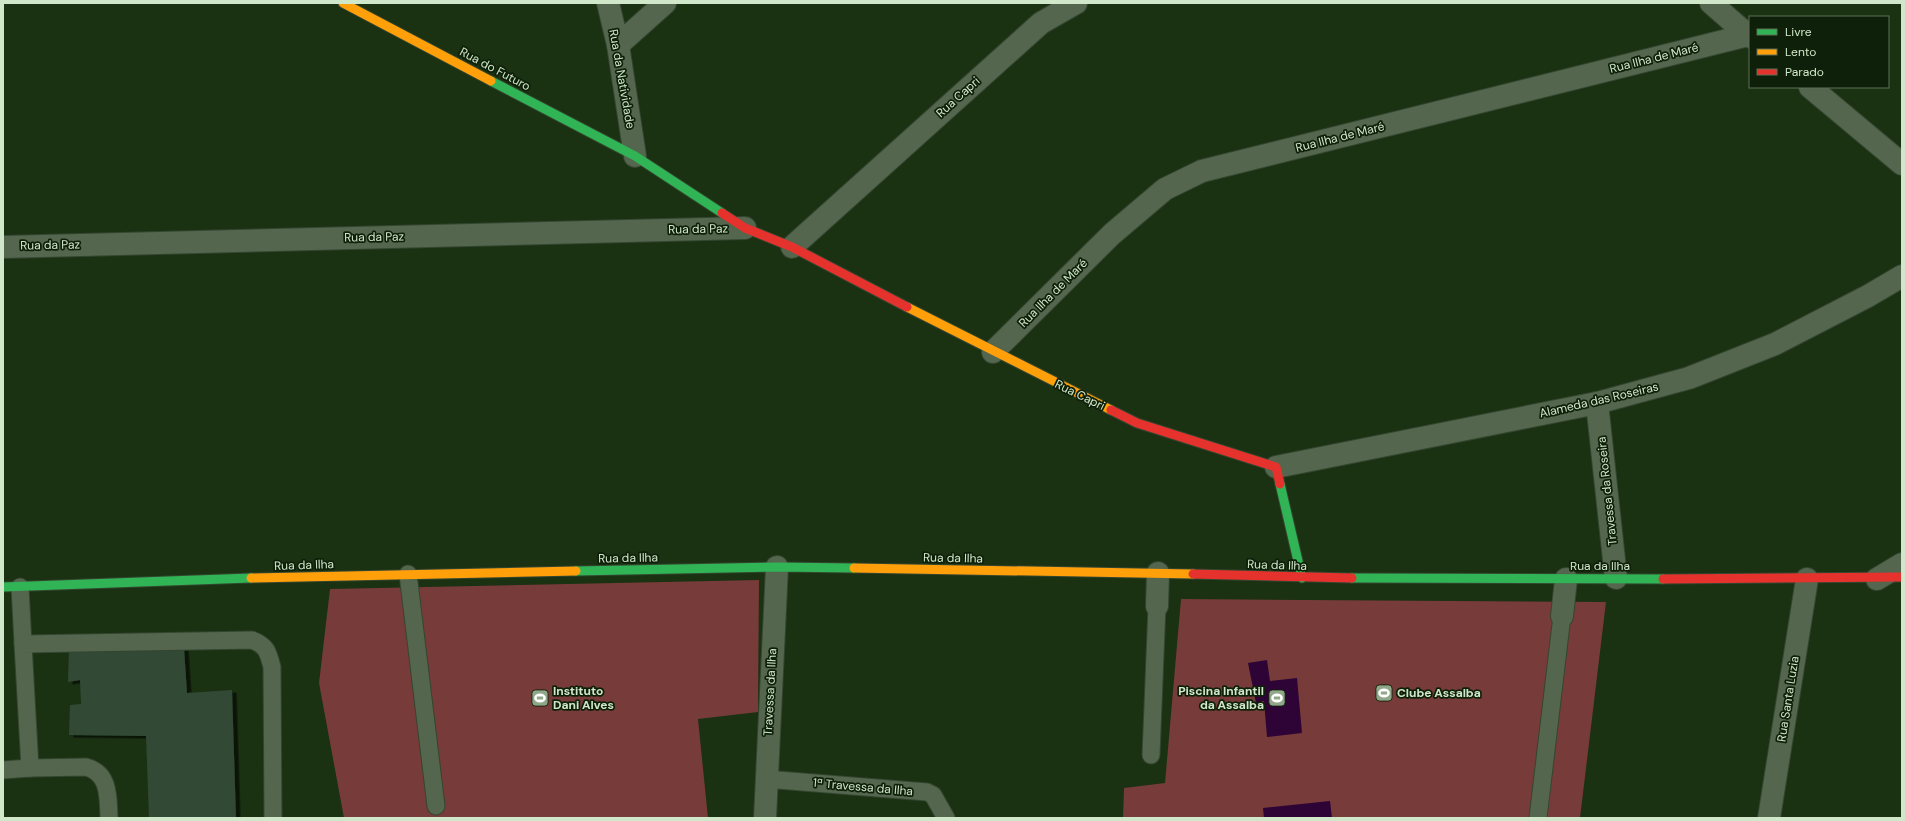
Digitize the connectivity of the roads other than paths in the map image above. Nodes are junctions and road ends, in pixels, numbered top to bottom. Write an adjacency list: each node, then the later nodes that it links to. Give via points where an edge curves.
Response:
1 (343, 3): 9 (main road, Rua do Futuro)
2 (608, 3): 7 (street, Rua da Natividade)
3 (665, 3): 7 (street)
4 (1076, 3): 12 (street, Rua Capri, via 1041,23)
5 (1711, 3): 6 (street)
6 (1749, 36): 15 (street, Rua Ilha de Maré, via 1202,171 1165,189 1112,234)
7 (618, 45): 9 (street, Rua da Natividade)
8 (1811, 88): 10 (street)
9 (635, 156): 11 (main road, Rua Capri)
10 (1902, 164)
11 (745, 228): 12 (main road, Rua Capri); 13 (street, Rua da Paz)
12 (792, 246): 15 (main road, Rua Capri)
13 (3, 247)
14 (1902, 276): 16 (street, Alameda das Roseiras, via 1775,344 1689,378)
15 (993, 352): 17 (main road, Rua Capri, via 1137,423)
16 (1597, 403): 17 (street, Alameda das Roseiras); 24 (street, Travessa da Roseira)
17 (1276, 467): 23 (main road)
18 (1902, 564): 27 (street)
19 (777, 567): 20 (main road, Rua da Ilha); 21 (main road, Rua da Ilha); 36 (street, Travessa da Ilha)
20 (1158, 573): 23 (main road, Rua da Ilha); 30 (street)
21 (408, 574): 29 (main road, Rua da Ilha); 37 (lane)
22 (1902, 577): 27 (main road, Rua da Ilha)
23 (1302, 578): 25 (main road, Rua da Ilha)
24 (1616, 578): 25 (main road, Rua da Ilha); 26 (main road, Rua da Ilha)
25 (1566, 579): 31 (street)
26 (1806, 579): 27 (main road, Rua da Ilha); 43 (street, Rua Santa Luzia)
27 (1877, 579)
28 (3, 587): 29 (main road, Rua da Ilha)
29 (20, 587): 32 (lane)
30 (1157, 606): 33 (lane)
31 (1562, 616): 42 (lane)
32 (23, 644): 34 (lane); 39 (lane, via 252,640 262,644 272,667)
33 (1151, 755)
34 (30, 768): 35 (lane); 38 (lane, via 93,768 107,785)
35 (3, 770)
36 (765, 779): 40 (street, Travessa da Ilha); 41 (lane, 1ª Travessa da Ilha, via 927,792 933,794)
37 (436, 806)
38 (109, 818)
39 (272, 818)
40 (765, 818)
41 (946, 818)
42 (1538, 818)
43 (1769, 818)

